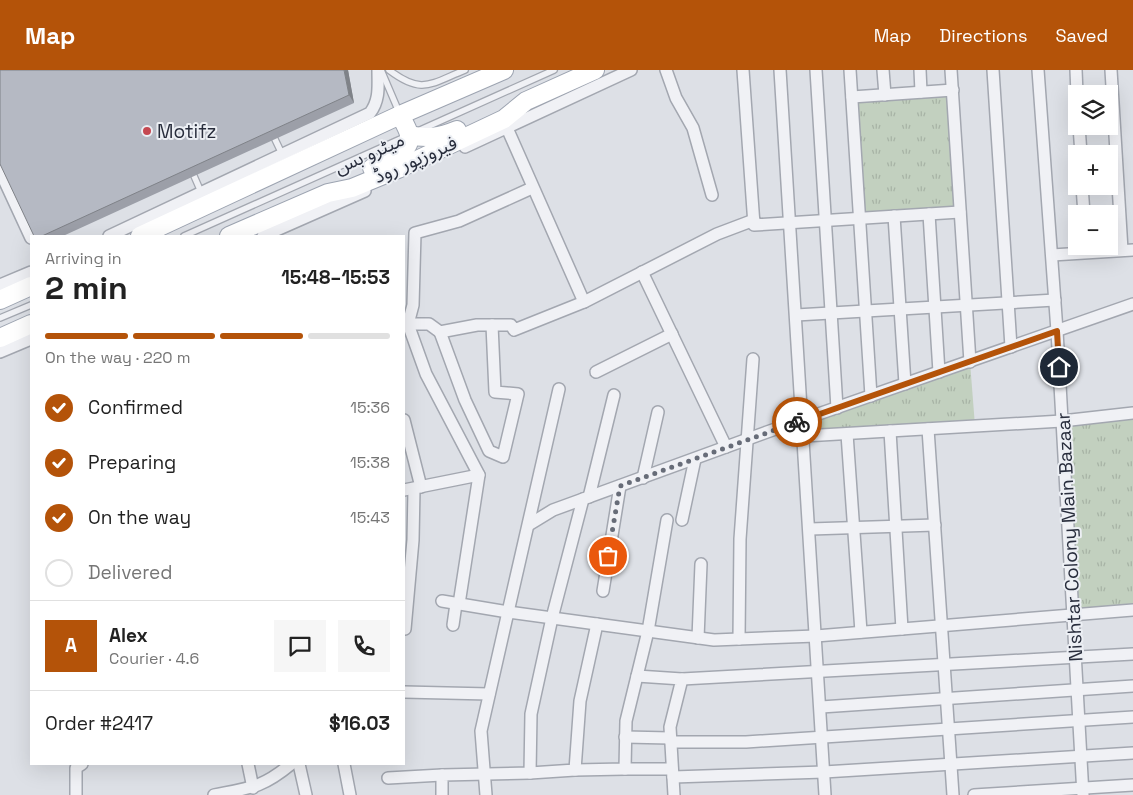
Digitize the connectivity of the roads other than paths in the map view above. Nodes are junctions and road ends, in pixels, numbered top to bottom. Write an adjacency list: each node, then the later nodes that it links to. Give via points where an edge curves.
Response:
1 (379, 70): 27 (lane); 31 (street, via 374,108)
2 (389, 70): 3 (lane, via 416,86)
3 (465, 70)
4 (504, 70): 27 (main road)
5 (554, 70): 30 (lane, میٹرو بس)
6 (595, 70): 26 (main road, فیروزپور روڈ)
7 (631, 70): 20 (street)
8 (666, 70): 38 (street, via 676,98 693,128)
9 (743, 70): 43 (street)
10 (780, 70): 46 (street)
11 (816, 70): 44 (street)
12 (850, 70): 25 (street)
13 (884, 70): 24 (street)
14 (920, 70): 23 (street)
15 (951, 70): 22 (street)
16 (993, 70): 63 (street)
17 (1038, 70): 55 (street, Nishtar Colony Main Bazaar)
18 (1076, 70): 21 (street)
19 (1111, 70): 53 (street)
20 (614, 73): 29 (street)
21 (1077, 85)
22 (953, 90): 23 (street); 39 (street)
23 (921, 92): 24 (street)
24 (885, 95): 25 (street)
25 (852, 97): 42 (street)
26 (526, 101): 30 (main road, via 443,136); 37 (main road, فیروزپور روڈ, via 504,119 398,169 352,188)
27 (400, 115): 30 (main road); 31 (main road)
28 (268, 123): 32 (lane)
29 (507, 128): 35 (street); 45 (street)
30 (409, 135): 37 (main road, via 408,143 400,154); 49 (lane, میٹرو بس)
31 (336, 137): 32 (street); 48 (main road)
32 (282, 154): 36 (street)
33 (187, 160): 36 (lane)
34 (0, 171): 52 (street)
35 (532, 188): 62 (street); 74 (street, via 459,221 415,233 412,305)
36 (201, 192): 47 (street)
37 (328, 193): 45 (main road, فیروزپور روڈ)
38 (712, 195)
39 (960, 212): 40 (street); 66 (street)
40 (929, 214): 41 (street); 67 (street)
41 (894, 216): 42 (street); 68 (street)
42 (861, 218): 44 (street); 69 (street)
43 (754, 220): 46 (street, via 754,225); 57 (street, via 717,234)
44 (825, 220): 46 (street); 70 (street)
45 (280, 221): 50 (main road, فیروزپور روڈ); 51 (street)
46 (790, 222): 71 (street)
47 (110, 235)
48 (142, 235)
49 (186, 235)
50 (232, 235)
51 (265, 235)
52 (30, 236)
53 (1128, 250)
54 (1068, 252): 55 (street)
55 (1052, 255): 61 (street, Nishtar Colony Main Bazaar)
56 (30, 272): 58 (street)
57 (642, 272): 62 (street); 78 (street)
58 (0, 286)
59 (30, 286): 60 (main road)
60 (0, 300)
61 (1055, 300): 63 (street); 76 (street, Nishtar Colony Main Bazaar)
62 (584, 302): 75 (street, via 514,330 512,326)
63 (1008, 303): 66 (street); 81 (street)
64 (1133, 304): 76 (street)
65 (30, 305): 72 (lane)
66 (966, 306): 67 (street); 84 (street)
67 (935, 307): 68 (street); 86 (street)
68 (900, 310): 69 (street); 87 (street)
69 (865, 311): 70 (street); 90 (street)
70 (831, 313): 71 (street); 91 (street)
71 (796, 316): 94 (street)
72 (0, 318)
73 (30, 324): 79 (main road)
74 (406, 324): 77 (street, via 429,324); 104 (street, via 426,374)
75 (492, 325): 77 (street); 77 (street, via 496,392 518,394 503,457 489,451 465,400)
76 (1057, 331): 81 (street); 95 (street, Nishtar Colony Main Bazaar)
77 (440, 332)
78 (672, 334): 85 (street); 102 (street)
79 (0, 338)
80 (30, 339): 82 (street)
81 (1011, 347): 84 (street)
82 (0, 352)
83 (753, 359): 101 (street)
84 (970, 362): 86 (street)
85 (596, 372)
86 (939, 372): 87 (street)
87 (905, 384): 90 (street)
88 (559, 389): 111 (street)
89 (614, 394): 108 (street)
90 (871, 396): 91 (street)
91 (837, 408): 94 (street)
92 (658, 412): 105 (street)
93 (1133, 413): 95 (street)
94 (803, 420): 100 (street); 101 (street)
95 (1062, 421): 97 (street); 122 (street, Nishtar Colony Main Bazaar)
96 (405, 428): 107 (street)
97 (928, 429): 98 (street); 112 (street)
98 (890, 431): 99 (street); 114 (street)
99 (847, 434): 100 (street); 113 (street)
100 (804, 436): 115 (street)
101 (746, 440): 102 (street); 133 (street, via 740,539)
102 (726, 447): 103 (street)
103 (695, 458): 105 (street); 110 (street)
104 (479, 475): 107 (street); 119 (street)
105 (643, 478): 106 (street)
106 (620, 486): 108 (street); 117 (street)
107 (413, 489): 127 (street, via 413,540)
108 (586, 498): 111 (street, via 553,510); 123 (street)
109 (667, 520): 129 (street)
110 (682, 520)
111 (530, 524): 121 (street)
112 (935, 525): 114 (street); 126 (street)
113 (854, 527): 114 (street); 115 (street); 130 (street)
114 (896, 527): 128 (street)
115 (810, 529): 131 (street)
116 (701, 564): 132 (street)
117 (603, 591)
118 (442, 601): 119 (street)
119 (457, 604): 121 (street); 125 (street)
120 (1133, 610): 122 (street)
121 (508, 612): 123 (street); 143 (street)
122 (1073, 615): 126 (street); 135 (street, Nishtar Colony Main Bazaar)
123 (552, 618): 124 (street); 164 (street, via 531,714)
124 (597, 624): 129 (street); 161 (street, via 580,701)
125 (453, 625)
126 (942, 626): 128 (street); 136 (street)
127 (405, 629)
128 (902, 629): 130 (street)
129 (648, 631): 132 (street); 138 (street)
130 (861, 632): 131 (street)
131 (816, 636): 133 (street); 137 (street)
132 (698, 638): 133 (street)
133 (739, 639)
134 (1133, 654): 135 (street)
135 (1076, 657): 136 (street); 141 (street, Nishtar Colony Main Bazaar)
136 (944, 664): 137 (street); 144 (street)
137 (818, 672): 139 (street); 145 (street)
138 (637, 676): 139 (street); 149 (street)
139 (682, 679): 151 (street, via 670,727)
140 (1133, 686): 141 (street)
141 (1078, 690): 144 (street); 147 (street, Nishtar Colony Main Bazaar)
142 (405, 692): 143 (street)
143 (489, 694): 162 (street, via 480,731)
144 (946, 698): 145 (street); 148 (street)
145 (820, 707): 150 (street)
146 (1133, 717): 147 (street)
147 (1078, 720): 148 (street); 153 (street, Nishtar Colony Main Bazaar)
148 (948, 729): 150 (street); 154 (street)
149 (625, 736): 151 (street); 160 (street)
150 (822, 737): 151 (street, via 746,742); 163 (street)
151 (670, 740): 165 (street)
152 (1133, 753): 153 (street)
153 (1081, 756): 154 (street); 170 (street, Nishtar Colony Main Bazaar)
154 (951, 764): 163 (street); 179 (street)
155 (80, 765): 171 (street, via 76,768)
156 (248, 765): 169 (street)
157 (290, 765): 169 (street)
158 (299, 765): 173 (street)
159 (344, 765): 174 (street)
160 (624, 769): 161 (street); 165 (street)
161 (575, 770): 164 (street)
162 (484, 772): 164 (street); 166 (street); 176 (street)
163 (824, 772): 165 (street); 178 (street)
164 (530, 773)
165 (673, 773): 177 (street)
166 (442, 774): 167 (street); 175 (street)
167 (388, 778)
168 (1133, 785): 170 (street)
169 (258, 789): 172 (street)
170 (1083, 792): 180 (street)
171 (76, 795)
172 (214, 795)
173 (306, 795)
174 (350, 795)
175 (442, 795)
176 (486, 795)
177 (674, 795)
178 (825, 795)
179 (953, 795)
180 (974, 795)

